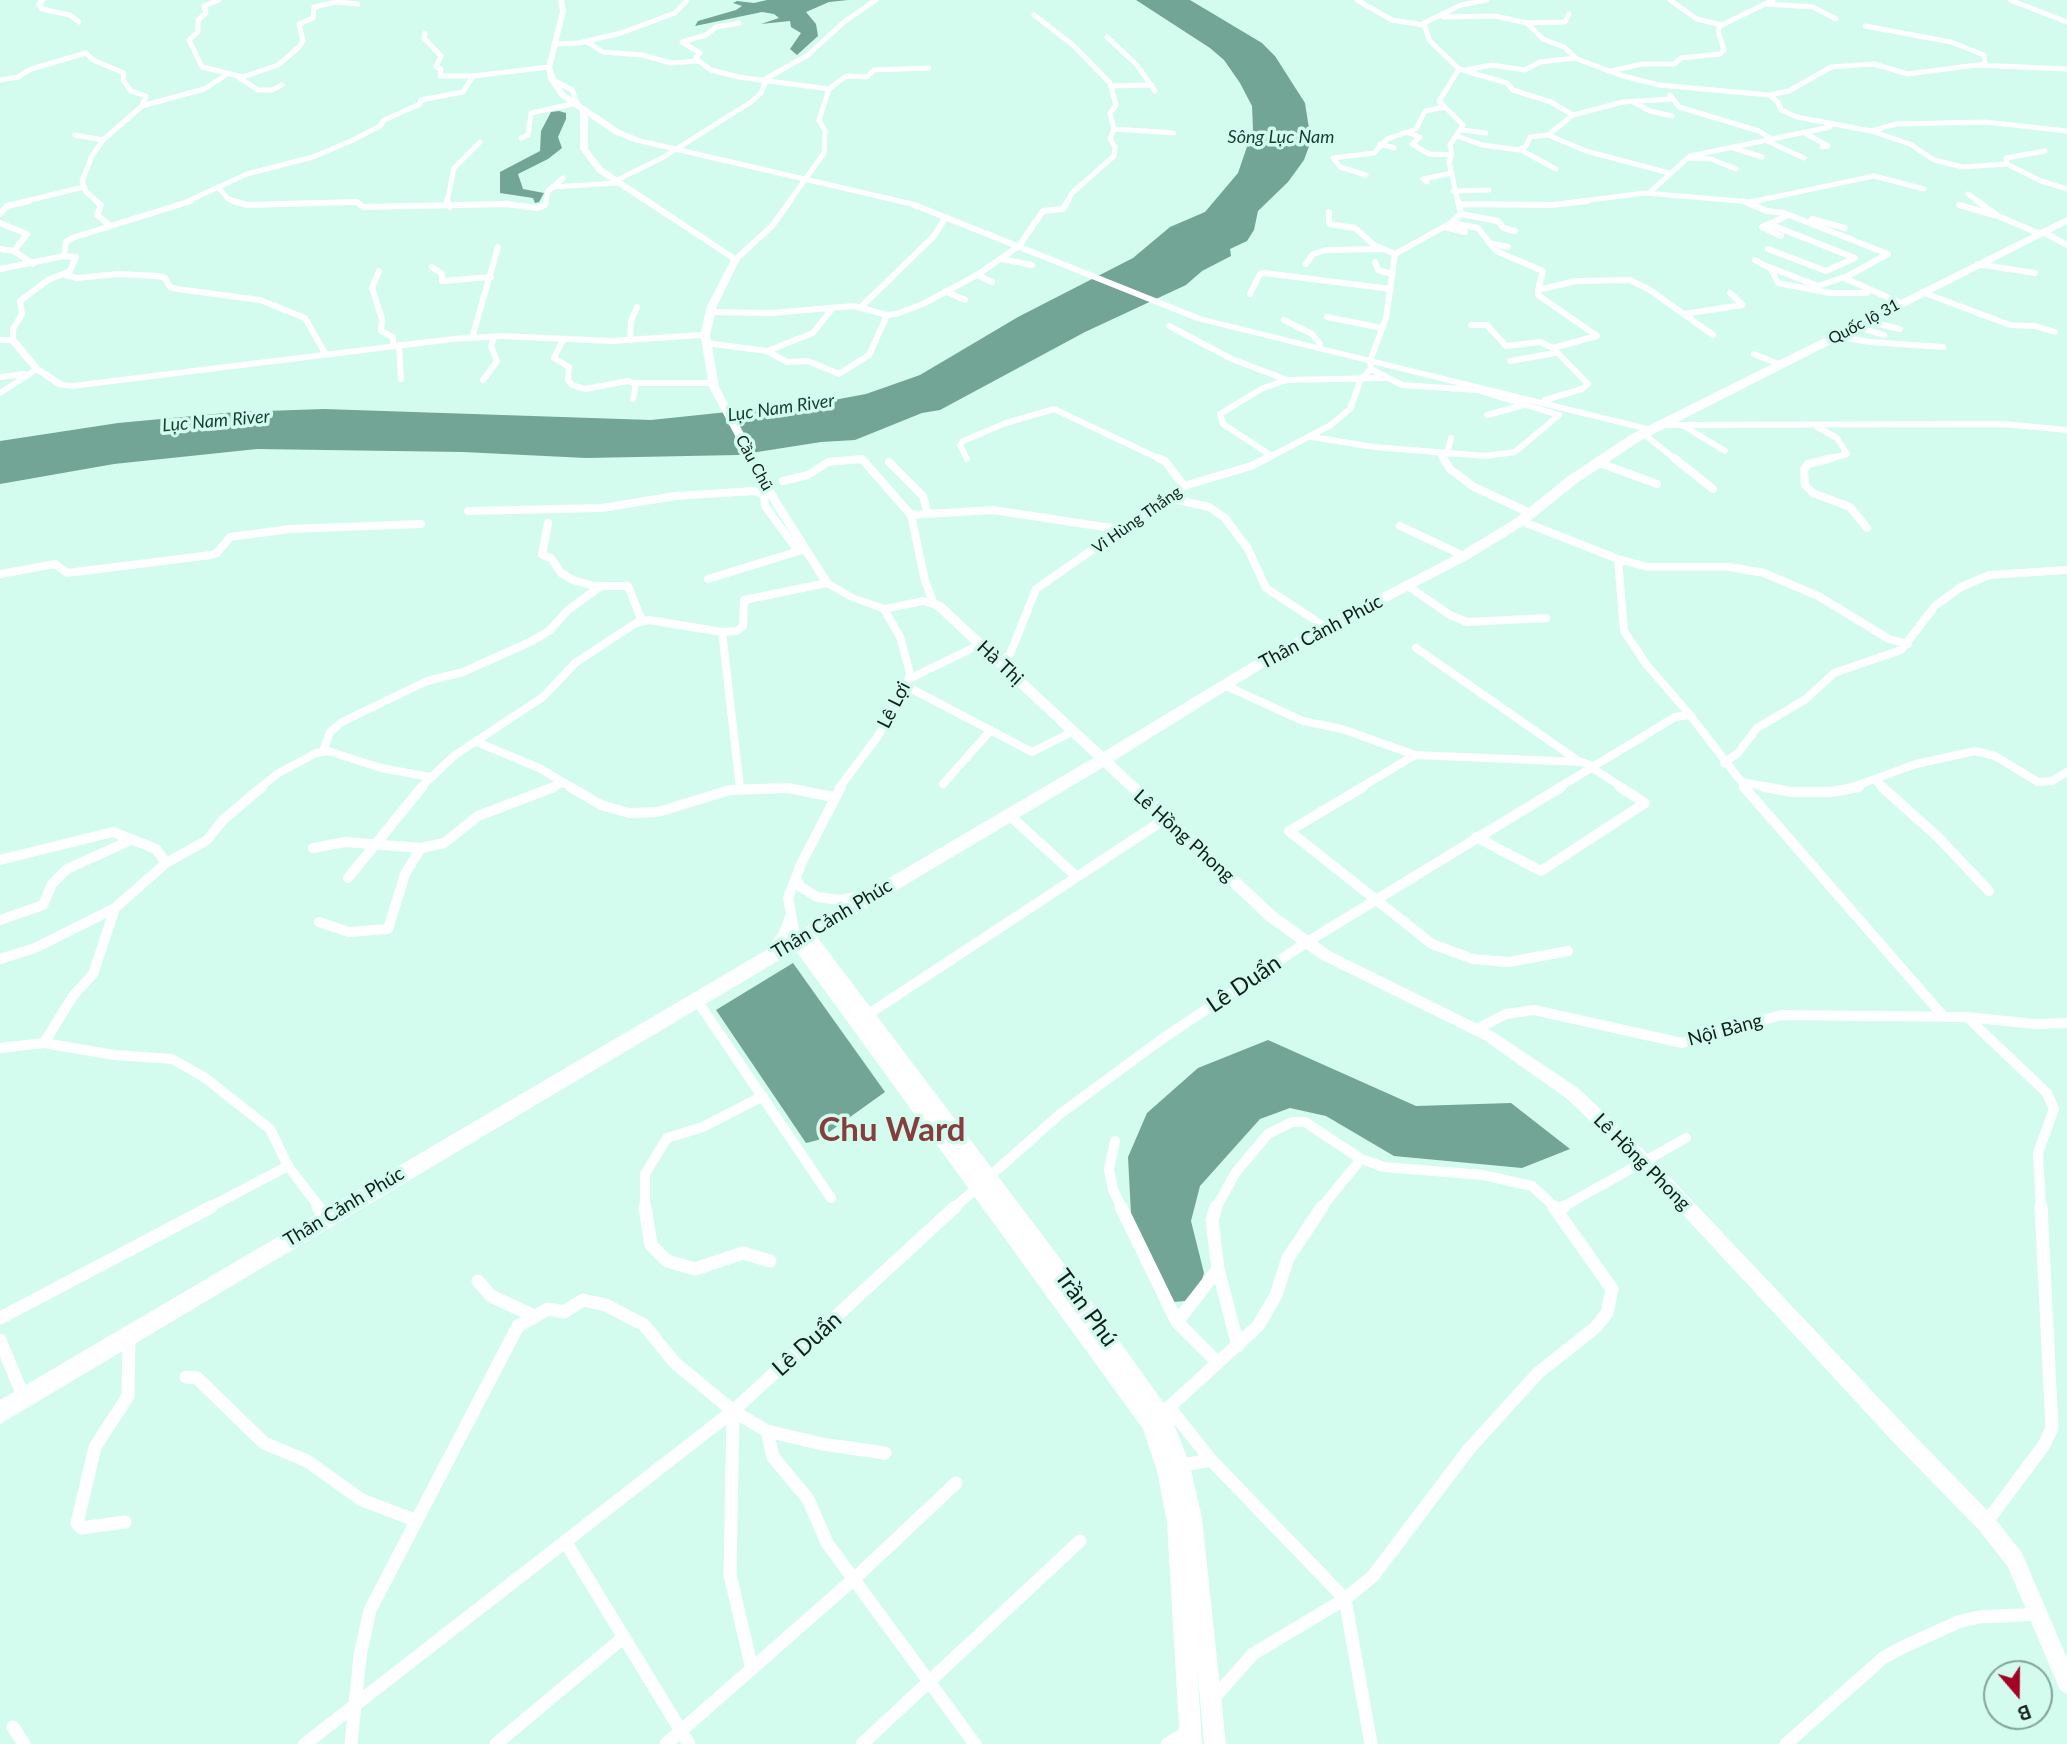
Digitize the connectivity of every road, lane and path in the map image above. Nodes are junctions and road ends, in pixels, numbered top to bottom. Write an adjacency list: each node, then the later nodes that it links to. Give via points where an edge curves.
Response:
1 (43, 0): 17 (street, via 39,4 42,9 70,15)
2 (219, 0): 36 (street, via 204,6 206,13 198,20 198,32 189,40 202,67)
3 (561, 0): 27 (street)
4 (687, 0): 26 (street, via 675,13)
5 (876, 0): 39 (street, via 807,55)
6 (1357, 0): 21 (street, via 1392,20)
7 (1487, 0): 15 (street, via 1461,5)
8 (1670, 0): 22 (street, via 1696,18)
9 (1773, 0): 12 (street)
10 (2010, 0): 18 (street)
11 (358, 4): 38 (street, via 314,7 313,19 299,24 303,41 298,48 274,67)
12 (1765, 4): 16 (street, via 1813,7); 22 (street)
13 (1569, 14): 20 (street, via 1562,22)
14 (1034, 15): 43 (street, via 1073,44)
15 (1443, 17): 20 (street, via 1495,16); 21 (street)
16 (1836, 19)
17 (79, 22)
18 (2067, 22)
19 (739, 23): 29 (street, via 682,42 700,53)
20 (1527, 23): 28 (street, via 1543,39 1564,47)
21 (1423, 25): 34 (street, via 1430,41)
22 (1720, 25): 35 (street, via 1722,53)
23 (1865, 26): 30 (street, via 1945,40 1984,55)
24 (425, 33): 37 (street, via 424,38 441,56 436,66 441,69 439,76)
25 (1107, 37): 43 (street, via 1154,88)
26 (586, 41): 27 (street); 29 (street, via 603,51 671,63)
27 (555, 44): 31 (street)
28 (1575, 58): 34 (street, via 1540,62 1525,70 1488,65); 35 (street)
29 (699, 61): 39 (street, via 713,71)
30 (1984, 65): 33 (street); 45 (street, via 1908,74 1872,64 1831,67 1789,91)
31 (549, 67): 37 (street); 49 (street, via 562,94)
32 (929, 68): 44 (street, via 846,76)
33 (2067, 69)
34 (1462, 70): 50 (street, via 1439,100); 51 (street, via 1507,83 1513,90 1551,102)
35 (1611, 72): 42 (street)
36 (226, 75): 38 (street); 48 (street, via 204,89)
37 (472, 76): 93 (street, via 463,92 421,100 351,141)
38 (239, 77): 41 (street, via 258,90)
39 (766, 79): 44 (street); 76 (street, via 756,98)
40 (0, 80): 48 (street, via 86,53 124,73 131,91 146,96)
41 (282, 85)
42 (1659, 85): 45 (street); 46 (street)
43 (1111, 86): 54 (street, via 1116,105 1110,113)
44 (829, 89): 88 (street, via 819,120 825,131 825,150)
45 (1769, 95): 53 (street, via 1789,114)
46 (1671, 99): 47 (street); 67 (street, via 1683,108 1752,129)
47 (1633, 102): 51 (street); 52 (street)
48 (146, 105): 68 (street)
49 (581, 106): 66 (street, via 531,113 528,135); 76 (street, via 617,132); 90 (street, via 587,158)
50 (1444, 107): 55 (street, via 1462,122); 60 (street, via 1421,114 1418,126)
51 (1573, 115): 63 (street)
52 (1672, 116)
53 (1837, 126): 56 (street); 58 (street)
54 (1114, 128): 59 (street); 126 (street, via 1110,139 1114,156 1072,193 1063,209 1043,211)
55 (1462, 130): 61 (street); 64 (street)
56 (1871, 131): 57 (street, via 1900,124 1985,122); 82 (street, via 1910,144 1940,161 1966,167)
57 (2067, 131)
58 (1803, 132): 65 (street); 73 (street, via 1829,146)
59 (1174, 133)
60 (1409, 133): 70 (street); 78 (street, via 1420,138 1412,144 1429,154)
61 (1486, 134)
62 (75, 135): 68 (street)
63 (1548, 135): 75 (street, via 1532,136); 86 (street, via 1590,152)
64 (1457, 136): 75 (street); 78 (street, via 1450,145)
65 (1780, 136): 67 (street); 72 (street)
66 (521, 138)
67 (1768, 139): 71 (street); 81 (street)
68 (103, 140): 92 (street, via 85,169)
69 (480, 142): 105 (street, via 454,168)
70 (1380, 144): 74 (street); 87 (street, via 1371,154 1350,153 1332,160)
71 (1729, 146): 79 (street); 80 (street)
72 (1789, 146)
73 (1822, 147)
74 (1394, 148)
75 (1521, 150): 83 (street)
76 (673, 151): 88 (street); 90 (street)
77 (2045, 151): 82 (street, via 2006,158)
78 (1452, 155): 85 (street)
79 (1762, 157)
80 (1684, 158): 84 (street, via 1711,159); 86 (street)
81 (1804, 158)
82 (2007, 164): 96 (street)
83 (1556, 169)
84 (1737, 169)
85 (1452, 173): 91 (street, via 1423,179); 98 (street)
86 (1669, 173): 99 (street)
87 (1366, 175)
88 (806, 177): 111 (street); 135 (street, via 772,226)
89 (563, 178): 94 (street)
90 (617, 182): 94 (street); 135 (street)
91 (1427, 182)
92 (84, 187): 103 (street); 117 (street, via 101,205 97,215)
93 (218, 187): 105 (street, via 228,199 247,205 357,202 363,207); 117 (street, via 174,207)
94 (552, 187): 105 (street, via 545,205 537,208 506,204)
95 (1924, 188): 101 (street, via 1878,177)
96 (2067, 189)
97 (1489, 190): 98 (street)
98 (1453, 191): 102 (street)
99 (1649, 193): 101 (street); 102 (street, via 1553,205)
100 (1968, 194): 110 (street)
101 (1751, 201): 109 (street, via 1767,211)
102 (1459, 204): 108 (street)
103 (3, 205): 107 (street)
104 (1959, 205): 110 (street)
105 (450, 207)
106 (1329, 212): 131 (street, via 1329,224 1357,229)
107 (0, 214)
108 (1461, 214): 115 (street); 120 (street, via 1498,221)
109 (1789, 215): 113 (street); 116 (street)
110 (1998, 216): 122 (street)
111 (946, 217): 126 (street); 168 (street, via 934,236)
112 (2067, 220): 122 (highway, Quốc lộ 31)
113 (1805, 221): 119 (street, via 1817,219); 152 (street, via 1888,254)
114 (0, 223): 132 (street, via 27,234)
115 (1451, 223): 118 (street); 124 (street, via 1478,228)
116 (1769, 224): 123 (street, via 1762,227); 129 (street, via 1855,258 1826,271)
117 (108, 225): 134 (street, via 68,240)
118 (1443, 227): 121 (street); 133 (street)
119 (1845, 228)
120 (1515, 231)
121 (1465, 232)
122 (2043, 233): 125 (street); 141 (highway, Quốc lộ 31)
123 (1781, 236)
124 (1489, 243): 128 (street); 159 (street, via 1501,254 1543,271)
125 (2067, 245)
126 (1019, 246): 136 (street); 171 (street)
127 (498, 247): 153 (street)
128 (1508, 247)
129 (1768, 248)
130 (0, 249): 132 (street)
131 (1379, 249): 133 (street); 140 (street, via 1326,250 1313,254)
132 (14, 251): 139 (street)
133 (1395, 254): 149 (street)
134 (64, 256): 139 (street); 150 (street, via 74,256 76,261)
135 (736, 259): 170 (street)
136 (1002, 259): 142 (street); 151 (street)
137 (1755, 260): 144 (street)
138 (1375, 262): 149 (street, via 1378,270)
139 (33, 264): 145 (street)
140 (1306, 264)
141 (1977, 264): 147 (street); 161 (highway, Quốc lộ 31)
142 (1032, 265)
143 (432, 267): 153 (street, via 442,274 442,281)
144 (1769, 267): 152 (street, via 1818,286); 164 (street, via 1779,283 1830,293)
145 (0, 269)
146 (379, 271): 192 (street, via 372,288 381,331 393,337)
147 (2035, 273)
148 (1360, 274): 156 (street)
149 (1392, 274): 157 (street)
150 (65, 275): 188 (street, via 48,280 20,301 22,314 13,329); 197 (street, via 157,276 177,289 260,300 305,318)
151 (977, 275): 154 (street); 158 (street)
152 (1845, 276): 164 (street, via 1852,284)
153 (491, 277): 185 (street)
154 (992, 282)
155 (1346, 282): 156 (street); 160 (street); 163 (street, via 1264,273)
156 (1355, 284): 157 (street)
157 (1391, 289): 179 (street)
158 (945, 290): 165 (street); 173 (street, via 923,304)
159 (1538, 290): 172 (street, via 1576,281 1630,279); 194 (street, via 1538,295 1597,336)
160 (1344, 292)
161 (1922, 292): 166 (highway, Quốc lộ 31); 180 (street, via 2010,325)
162 (1730, 293): 172 (street, via 1744,305)
163 (1250, 294)
164 (1878, 294): 166 (street)
165 (965, 300)
166 (1901, 303): 176 (highway, Quốc lộ 31)
167 (637, 307): 190 (street, via 630,323)
168 (861, 307): 169 (street); 173 (street)
169 (831, 310): 170 (street); 195 (street, via 811,335)
170 (710, 312): 186 (street)
171 (1190, 313): 191 (street); 199 (street)
172 (1684, 314): 181 (street)
173 (887, 315): 195 (street, via 869,355 839,374 808,361 787,362)
174 (1327, 317): 179 (street)
175 (1284, 320): 191 (street, via 1312,334)
176 (1866, 321): 176 (street, via 1903,327); 182 (street); 183 (highway, Quốc lộ 31)
177 (1471, 325): 194 (street, via 1487,325 1510,347 1541,342)
178 (1169, 326): 208 (street)
179 (1382, 328): 199 (street)
180 (2055, 332)
181 (1713, 335)
182 (1884, 335)
183 (1836, 336): 193 (street); 200 (highway, Quốc lộ 31)
184 (494, 337): 185 (street); 189 (street); 207 (street, via 491,346 497,361)
185 (472, 338): 192 (street)
186 (706, 339): 190 (street); 195 (street); 210 (street, Cầu Chũ)
187 (0, 340): 188 (street)
188 (13, 340): 201 (street)
189 (563, 340): 190 (street); 209 (street, via 554,358 569,367 568,380 575,387)
190 (630, 340)
191 (1320, 344): 199 (street)
192 (396, 345): 197 (street); 205 (street)
193 (1943, 346)
194 (1554, 350): 198 (street); 213 (street, via 1588,384)
195 (767, 351)
196 (1754, 354): 200 (street)
197 (326, 355): 201 (street, via 72,386 61,385)
198 (1510, 361)
199 (1371, 362): 204 (street); 206 (street, Vi Hùng Thắng); 213 (street)
200 (1781, 365): 217 (highway, Quốc lộ 31)
201 (37, 369): 202 (street)
202 (24, 374): 203 (street); 211 (street)
203 (0, 377)
204 (1384, 377): 206 (street); 214 (street, via 1416,388 1477,390)
205 (401, 379)
206 (1361, 379): 208 (street); 219 (street, Vi Hùng Thắng, via 1350,409)
207 (483, 380)
208 (1287, 380): 223 (street, via 1218,415 1223,424)
209 (634, 383): 210 (street); 212 (street)
210 (713, 385): 241 (street, Cầu Chũ)
211 (0, 393)
212 (633, 398)
213 (1541, 401): 214 (street); 217 (street)
214 (1524, 405): 215 (street); 222 (street, via 1559,415 1511,453)
215 (1487, 415)
216 (1813, 425): 217 (street); 218 (street, via 2004,424); 239 (street, via 1837,438 1847,454 1808,464 1805,485 1850,508)
217 (1655, 428): 221 (street); 226 (highway, Thân Cảnh Phúc); 230 (street)
218 (2067, 430)
219 (1311, 437): 222 (street); 223 (street, Vi Hùng Thắng)
220 (1451, 438): 222 (street)
221 (1725, 451)
222 (1443, 454): 235 (street, via 1450,469)
223 (1272, 456): 229 (street, Vi Hùng Thắng)
224 (967, 459): 229 (street, via 960,445 963,441 1054,409 1165,461)
225 (889, 462): 233 (street, via 923,496)
226 (1597, 462): 228 (street); 235 (highway, Thân Cảnh Phúc)
227 (783, 481): 234 (street, via 808,475 828,462 859,457)
228 (1657, 484)
229 (1184, 486): 231 (street, Vi Hùng Thắng)
230 (1713, 489)
231 (1169, 498): 240 (street, Vi Hùng Thắng); 254 (street, via 1209,508 1225,518 1248,549 1266,588)
232 (468, 511): 241 (street, via 602,508 675,496 760,491 765,506)
233 (928, 514): 234 (street); 240 (street, via 993,510)
234 (911, 515): 250 (street)
235 (1525, 517): 242 (highway, Thân Cảnh Phúc); 243 (street)
236 (548, 523): 248 (street, via 542,555 551,558 567,577)
237 (421, 524): 245 (street, via 289,529 228,538 211,555 66,573 55,564)
238 (1400, 526): 242 (street)
239 (1867, 528)
240 (1124, 530): 259 (street, Vi Hùng Thắng, via 1036,589 1010,654)
241 (802, 550): 246 (street); 247 (street)
242 (1464, 556): 249 (highway, Thân Cảnh Phúc)
243 (1618, 559): 257 (street, via 1655,568 1730,567 1763,573 1818,596 1889,639); 262 (street, via 1624,631)
244 (2067, 570): 257 (street, via 1980,577 1935,606)
245 (0, 574)
246 (708, 579)
247 (827, 583): 251 (street); 255 (street, via 744,600 742,628)
248 (601, 586): 253 (street, via 628,586); 266 (street, via 530,642 463,672 427,681 342,722 330,732)
249 (1408, 586): 252 (street, via 1468,622); 254 (highway, Thân Cảnh Phúc)
250 (934, 604): 251 (street, via 914,602); 256 (street, Hà Thị)
251 (884, 609): 260 (street, Lê Lợi, via 900,637)
252 (1546, 618)
253 (642, 621): 255 (street); 265 (street, via 575,663 543,697)
254 (1327, 628): 261 (highway, Thân Cảnh Phúc)
255 (722, 632): 278 (street)
256 (981, 644): 259 (street, Hà Thị); 260 (street)
257 (1908, 644): 270 (street, via 1888,656 1834,673 1801,702 1757,728 1738,753)
258 (1416, 648): 269 (street)
259 (1001, 663): 264 (street, Hà Thị)
260 (908, 682): 263 (street); 279 (street, Lê Lợi, via 878,736)
261 (1224, 685): 267 (street, via 1303,721 1342,729); 268 (highway, Thân Cảnh Phúc)
262 (1690, 715): 270 (street); 271 (street, Lê Duẩn, via 1675,718)
263 (991, 730): 264 (street, via 1032,752); 277 (street)
264 (1072, 732): 268 (street, Hà Thị)
265 (477, 742): 273 (street); 276 (street, via 507,752)
266 (323, 751): 273 (street); 288 (street, via 277,774 223,820 207,840)
267 (1415, 755): 269 (street); 294 (street, via 1290,831)
268 (1101, 761): 280 (highway, Thân Cảnh Phúc); 281 (street, Lê Hồng Phong)
269 (1581, 762): 271 (street)
270 (1724, 762): 275 (street)
271 (1592, 767): 282 (street, Lê Duẩn); 282 (street, via 1645,803 1541,871)
272 (2067, 772): 274 (street, via 2038,782 1990,754 1975,751 1916,764)
273 (430, 777): 284 (street)
274 (1876, 781): 275 (street, via 1820,793); 292 (street, via 1938,836)
275 (1742, 782): 305 (street)
276 (563, 783): 278 (street, via 629,813 658,812); 286 (street, via 478,816 444,843)
277 (943, 784)
278 (740, 790): 279 (street, via 788,788)
279 (833, 797): 291 (street, Lê Lợi)
280 (1008, 814): 289 (street); 293 (highway, Thân Cảnh Phúc)
281 (1165, 819): 289 (street); 300 (street, Lê Hồng Phong, via 1272,917)
282 (1476, 837): 294 (street, Lê Duẩn)
283 (131, 840): 287 (street, via 106,833); 288 (street, via 156,849); 297 (street, via 67,869 52,884 43,905)
284 (373, 844): 285 (street, via 345,842); 286 (street); 290 (street)
285 (313, 848)
286 (421, 848): 298 (street, via 405,874 388,929 348,932)
287 (0, 860)
288 (166, 863): 295 (street)
289 (1077, 877): 307 (street)
290 (348, 878)
291 (796, 879): 293 (street, via 817,897 840,900); 296 (street, Lê Lợi, via 788,898)
292 (1989, 891)
293 (875, 893): 299 (highway, Thân Cảnh Phúc)
294 (1375, 900): 300 (street, Lê Duẩn); 301 (street, via 1432,944 1473,959 1508,962)
295 (115, 908): 303 (street, via 34,948); 310 (street, via 93,974 73,996)
296 (790, 917): 299 (street); 302 (street)
297 (0, 920)
298 (319, 922)
299 (801, 937): 302 (highway, Thân Cảnh Phúc); 307 (street, Trần Phú)
300 (1307, 942): 309 (street, Lê Hồng Phong); 318 (street, Lê Duẩn, via 1162,1038 1060,1114)
301 (1568, 951)
302 (767, 957): 304 (highway, Thân Cảnh Phúc)
303 (0, 959)
304 (696, 999): 312 (street); 321 (highway, Thân Cảnh Phúc)
305 (1944, 1017): 306 (street, Nội Bàng); 309 (street, Nội Bàng, via 1781,1016 1682,1043 1534,1010 1506,1014)
306 (1968, 1017): 308 (street, Nội Bàng); 344 (street, via 2047,1093 2054,1109 2038,1153 2052,1428)
307 (861, 1020): 318 (street, Trần Phú)
308 (2067, 1023)
309 (1475, 1030): 316 (street, Lê Hồng Phong, via 1572,1093)
310 (44, 1043): 311 (street); 317 (street, via 172,1059 204,1077 271,1129)
311 (0, 1048)
312 (763, 1096): 319 (street); 322 (street, via 703,1127 667,1138 645,1174 645,1209 650,1245 675,1265 704,1268 743,1253)
313 (1686, 1138): 316 (street)
314 (1115, 1141): 327 (street, via 1110,1182)
315 (1361, 1159): 320 (street, via 1384,1167 1520,1180); 323 (street, via 1305,1122 1292,1122 1268,1134 1219,1199 1212,1220); 330 (street, via 1312,1218 1288,1258 1270,1307)
316 (1645, 1162): 320 (street); 344 (street, Lê Hồng Phong)
317 (288, 1166): 321 (street); 326 (street)
318 (982, 1181): 334 (street, Lê Duẩn); 336 (street, Trần Phú)
319 (831, 1198)
320 (1558, 1210): 348 (street, via 1612,1289 1607,1313 1538,1373 1469,1449 1373,1576)
321 (326, 1217): 328 (highway, Thân Cảnh Phúc)
322 (771, 1261)
323 (1219, 1269): 327 (street); 330 (street)
324 (478, 1281): 325 (street, via 491,1296)
325 (532, 1315): 334 (street, via 548,1309 564,1312 583,1300 606,1305 644,1325 675,1363); 342 (street, via 518,1326)
326 (0, 1318)
327 (1177, 1322): 331 (street)
328 (129, 1335): 333 (highway, Thân Cảnh Phúc); 343 (street, via 128,1396 95,1447 77,1523 81,1528)
329 (0, 1340): 333 (street)
330 (1238, 1346): 331 (street)
331 (1218, 1363): 336 (street)
332 (186, 1377): 342 (street, via 197,1378 264,1443 315,1466 362,1500)
333 (24, 1398): 335 (highway, Thân Cảnh Phúc)
334 (733, 1411): 337 (street); 345 (street, Lê Duẩn); 351 (street, via 730,1575)
335 (0, 1413)
336 (1160, 1416): 339 (street, Trần Phú); 340 (street, Trần Phú)
337 (767, 1431): 338 (street); 347 (street, via 773,1457 808,1499 827,1543)
338 (885, 1453)
339 (1211, 1460): 340 (street); 348 (street, Trần Phú)
340 (1173, 1468): 354 (street, Trần Phú, via 1192,1518); 358 (street, Trần Phú)
341 (956, 1483): 347 (street)
342 (417, 1521): 355 (street, via 370,1610 360,1656)
343 (125, 1522)
344 (1986, 1523): 349 (street, Lê Hồng Phong, via 2015,1560)
345 (565, 1541): 350 (street); 355 (street, Lê Duẩn)
346 (1080, 1541): 352 (street)
347 (854, 1579): 351 (street); 352 (street)
348 (1345, 1599): 354 (street, via 1253,1654); 369 (street)
349 (2040, 1614): 353 (street, Lê Hồng Phong); 370 (street, via 1969,1619 1900,1648 1882,1658)
350 (624, 1637): 357 (street); 362 (street)
351 (752, 1669): 357 (street)
352 (929, 1681): 365 (street); 366 (street)
353 (2067, 1683)
354 (1211, 1702): 368 (street, Trần Phú)
355 (358, 1703): 360 (street, Lê Duẩn); 361 (street)
356 (13, 1727): 359 (street)
357 (681, 1730): 363 (street); 364 (street)
358 (1190, 1737): 367 (street)
359 (24, 1744)
360 (305, 1744)
361 (351, 1744)
362 (496, 1744)
363 (666, 1744)
364 (689, 1744)
365 (862, 1744)
366 (975, 1744)
367 (1167, 1744)
368 (1215, 1744)
369 (1371, 1744)
370 (1786, 1744)

